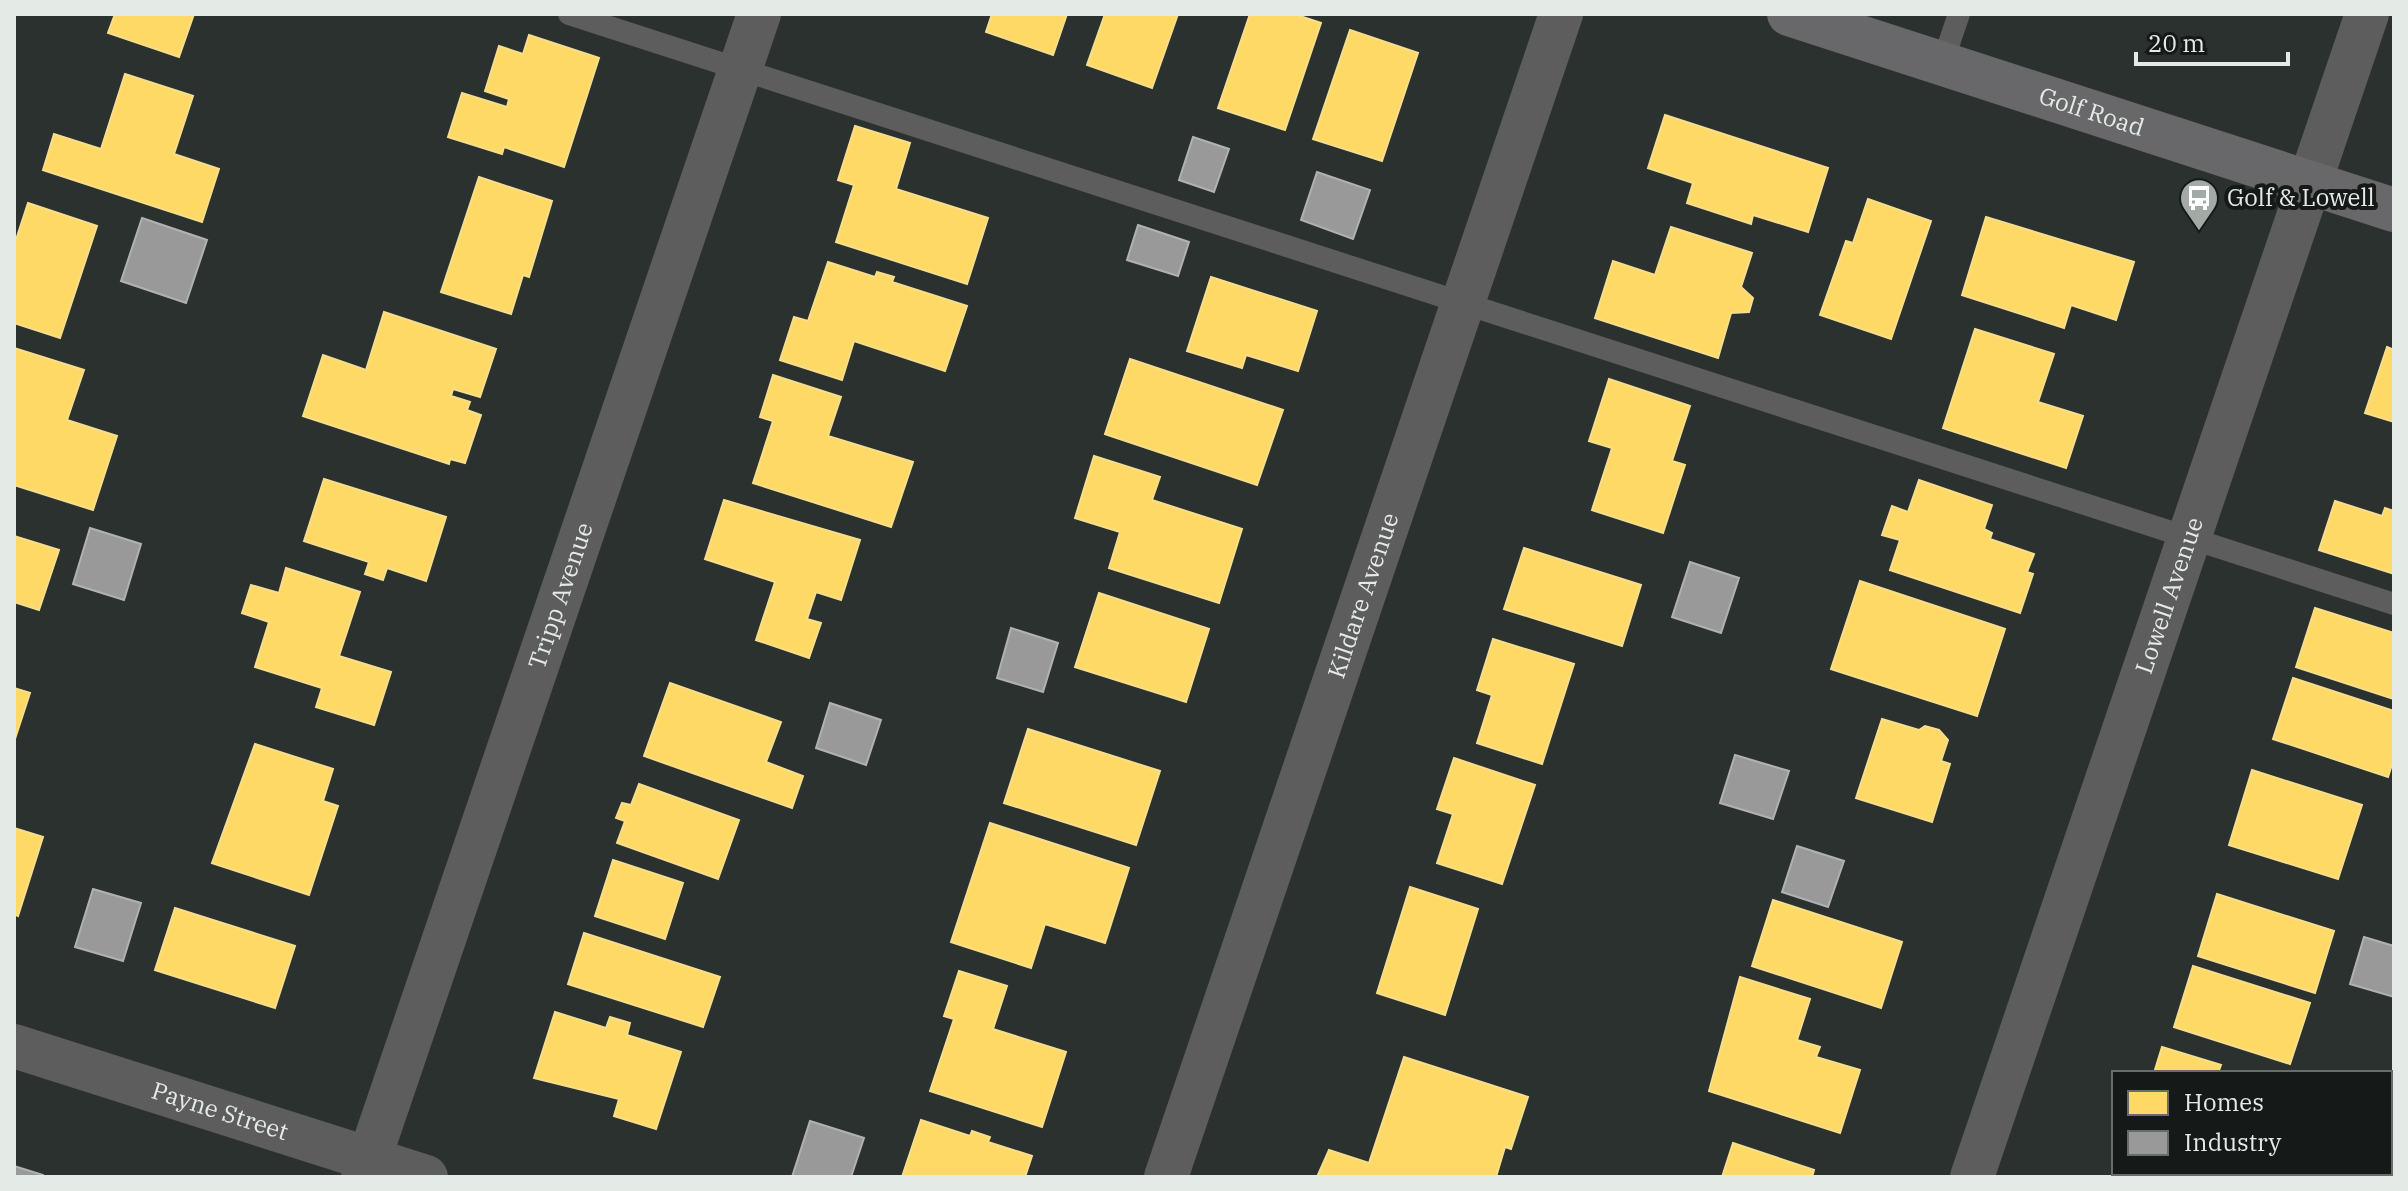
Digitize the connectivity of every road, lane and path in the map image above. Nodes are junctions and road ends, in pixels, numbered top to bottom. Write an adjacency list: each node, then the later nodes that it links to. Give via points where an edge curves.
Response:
1 (569, 14): 8 (lane)
2 (759, 14): 8 (street, Tripp Avenue)
3 (1561, 14): 11 (street, Kildare Avenue)
4 (1789, 14): 7 (main road, Golf Road)
5 (1959, 14): 7 (lane)
6 (2367, 14): 9 (street, Lowell Avenue)
7 (1942, 64): 9 (main road, Golf Road)
8 (740, 69): 11 (lane); 15 (street, Tripp Avenue)
9 (2310, 182): 10 (main road, Golf Road); 12 (street, Lowell Avenue)
10 (2394, 210)
11 (1463, 303): 12 (lane); 17 (street, Kildare Avenue)
12 (2189, 538): 13 (lane); 18 (street, Lowell Avenue)
13 (2394, 604)
14 (14, 1046): 15 (street, Payne Street)
15 (366, 1168): 16 (street, Payne Street)
16 (426, 1177)
17 (1166, 1177)
18 (1972, 1177)

